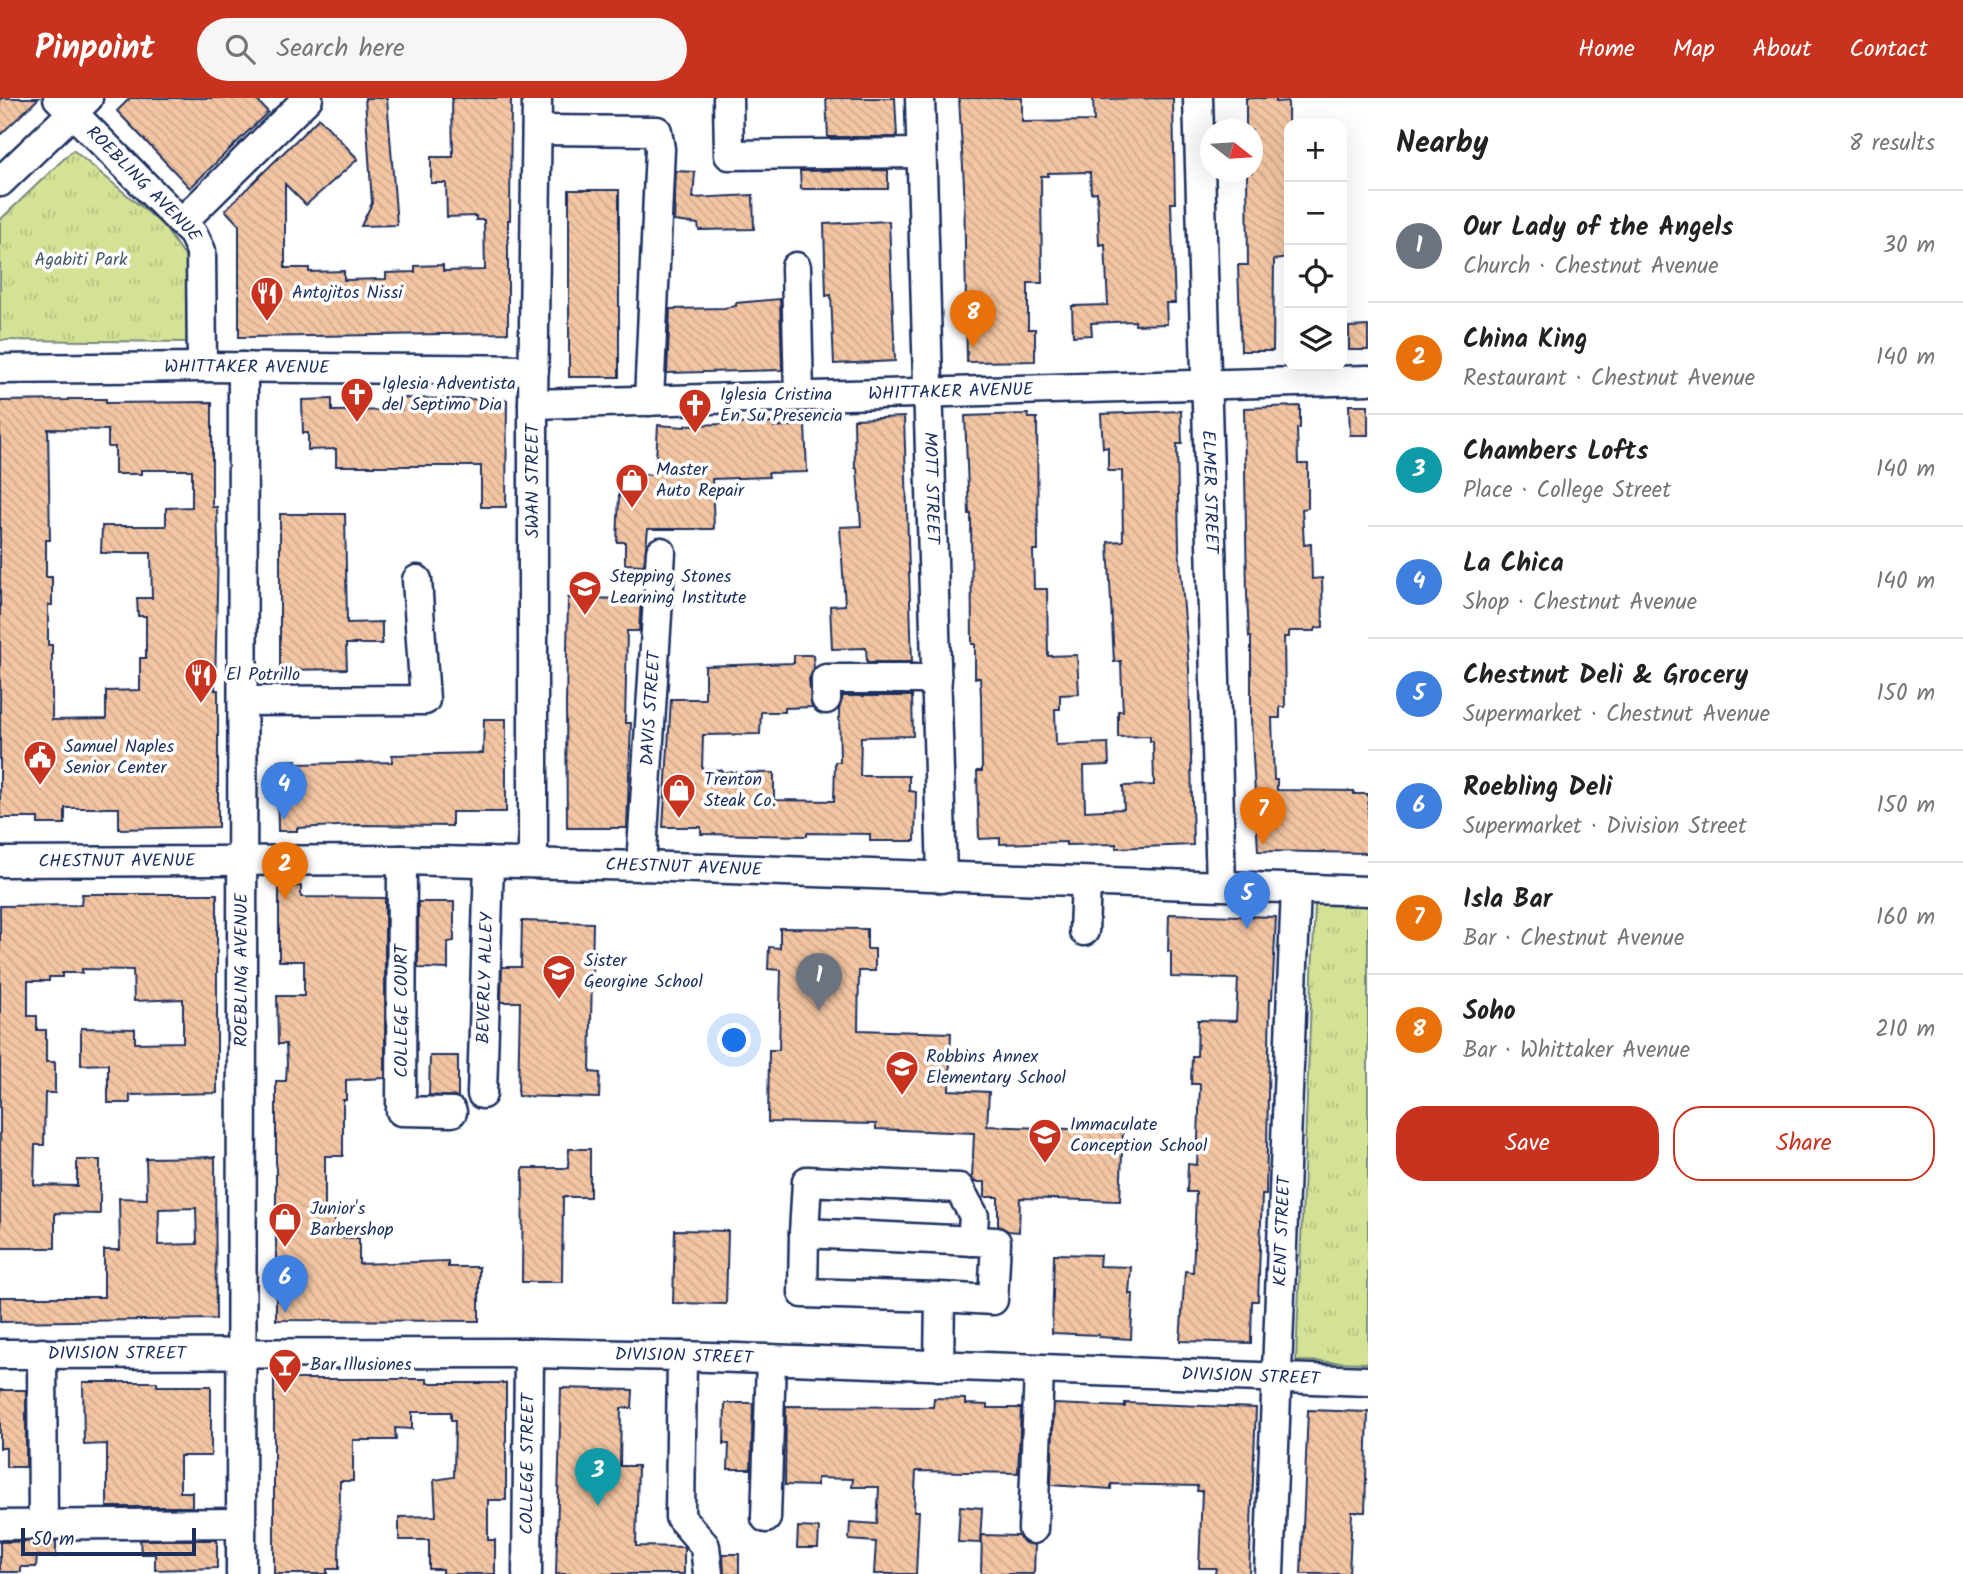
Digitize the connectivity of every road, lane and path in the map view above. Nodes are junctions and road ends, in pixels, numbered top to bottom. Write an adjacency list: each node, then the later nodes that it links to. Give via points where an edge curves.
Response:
1 (308, 98): 10 (street)
2 (537, 98): 7 (street, SWAN STREET)
3 (728, 98): 8 (street, via 729,155)
4 (920, 98): 8 (street, MOTT STREET)
5 (1198, 98): 17 (street, ELMER STREET)
6 (73, 103): 9 (street); 10 (street, ROEBLING AVENUE)
7 (537, 130): 15 (street, SWAN STREET); 20 (street, via 657,131 660,149)
8 (921, 153): 18 (street, MOTT STREET)
9 (0, 182)
10 (181, 222): 12 (street, ROEBLING AVENUE, via 201,251)
11 (796, 267): 19 (street)
12 (202, 367): 13 (street, WHITTAKER AVENUE); 14 (street, WHITTAKER AVENUE)
13 (243, 367): 15 (street, WHITTAKER AVENUE); 26 (street, ROEBLING AVENUE)
14 (0, 369)
15 (534, 370): 21 (street, SWAN STREET)
16 (1368, 380): 17 (street, WHITTAKER AVENUE)
17 (1206, 386): 18 (street, WHITTAKER AVENUE); 35 (street, ELMER STREET)
18 (929, 392): 19 (street, WHITTAKER AVENUE); 24 (street, MOTT STREET)
19 (799, 396): 20 (street, WHITTAKER AVENUE)
20 (649, 401): 21 (street, WHITTAKER AVENUE)
21 (533, 404): 31 (street, SWAN STREET)
22 (661, 552): 32 (street, DAVIS STREET)
23 (417, 580): 26 (street, via 425,700)
24 (937, 679): 25 (street, via 826,679); 33 (street, MOTT STREET)
25 (826, 699)
26 (243, 701): 28 (street, ROEBLING AVENUE)
27 (402, 860): 28 (street, CHESTNUT AVENUE); 30 (street, CHESTNUT AVENUE); 40 (street, COLLEGE COURT, via 401,1111)
28 (243, 861): 29 (street, CHESTNUT AVENUE); 45 (street, ROEBLING AVENUE)
29 (0, 862)
30 (489, 862): 31 (street, CHESTNUT AVENUE); 39 (street, BEVERLY ALLEY)
31 (533, 863): 32 (street, CHESTNUT AVENUE)
32 (641, 866): 33 (street, CHESTNUT AVENUE)
33 (942, 878): 34 (street, CHESTNUT AVENUE)
34 (1086, 882): 35 (street, CHESTNUT AVENUE); 38 (street)
35 (1221, 885): 36 (street, CHESTNUT AVENUE)
36 (1296, 888): 37 (street, CHESTNUT AVENUE); 52 (street, KENT STREET)
37 (1368, 891)
38 (1084, 931)
39 (482, 1094)
40 (453, 1112)
41 (804, 1233): 42 (street); 42 (street, via 807,1181 820,1181 959,1188 974,1216); 43 (street, via 803,1293)
42 (972, 1241): 43 (street, via 996,1242 993,1300)
43 (940, 1297): 50 (street)
44 (42, 1353): 45 (street, DIVISION STREET); 47 (street, DIVISION STREET); 57 (street)
45 (242, 1353): 46 (street, DIVISION STREET); 55 (street, ROEBLING AVENUE)
46 (529, 1353): 48 (street, DIVISION STREET); 60 (street, COLLEGE STREET)
47 (0, 1354)
48 (682, 1356): 49 (street, DIVISION STREET); 61 (street, via 680,1517 705,1546)
49 (771, 1360): 50 (street, DIVISION STREET); 54 (street)
50 (939, 1366): 51 (street, DIVISION STREET)
51 (1039, 1370): 52 (street, DIVISION STREET); 58 (street)
52 (1277, 1379): 53 (street, DIVISION STREET); 62 (street, KENT STREET)
53 (1368, 1381)
54 (766, 1518)
55 (241, 1523): 57 (street); 59 (street, ROEBLING AVENUE)
56 (0, 1525): 57 (street)
57 (43, 1525)
58 (1033, 1529)
59 (240, 1574)
60 (527, 1574)
61 (708, 1574)
62 (1269, 1574)

